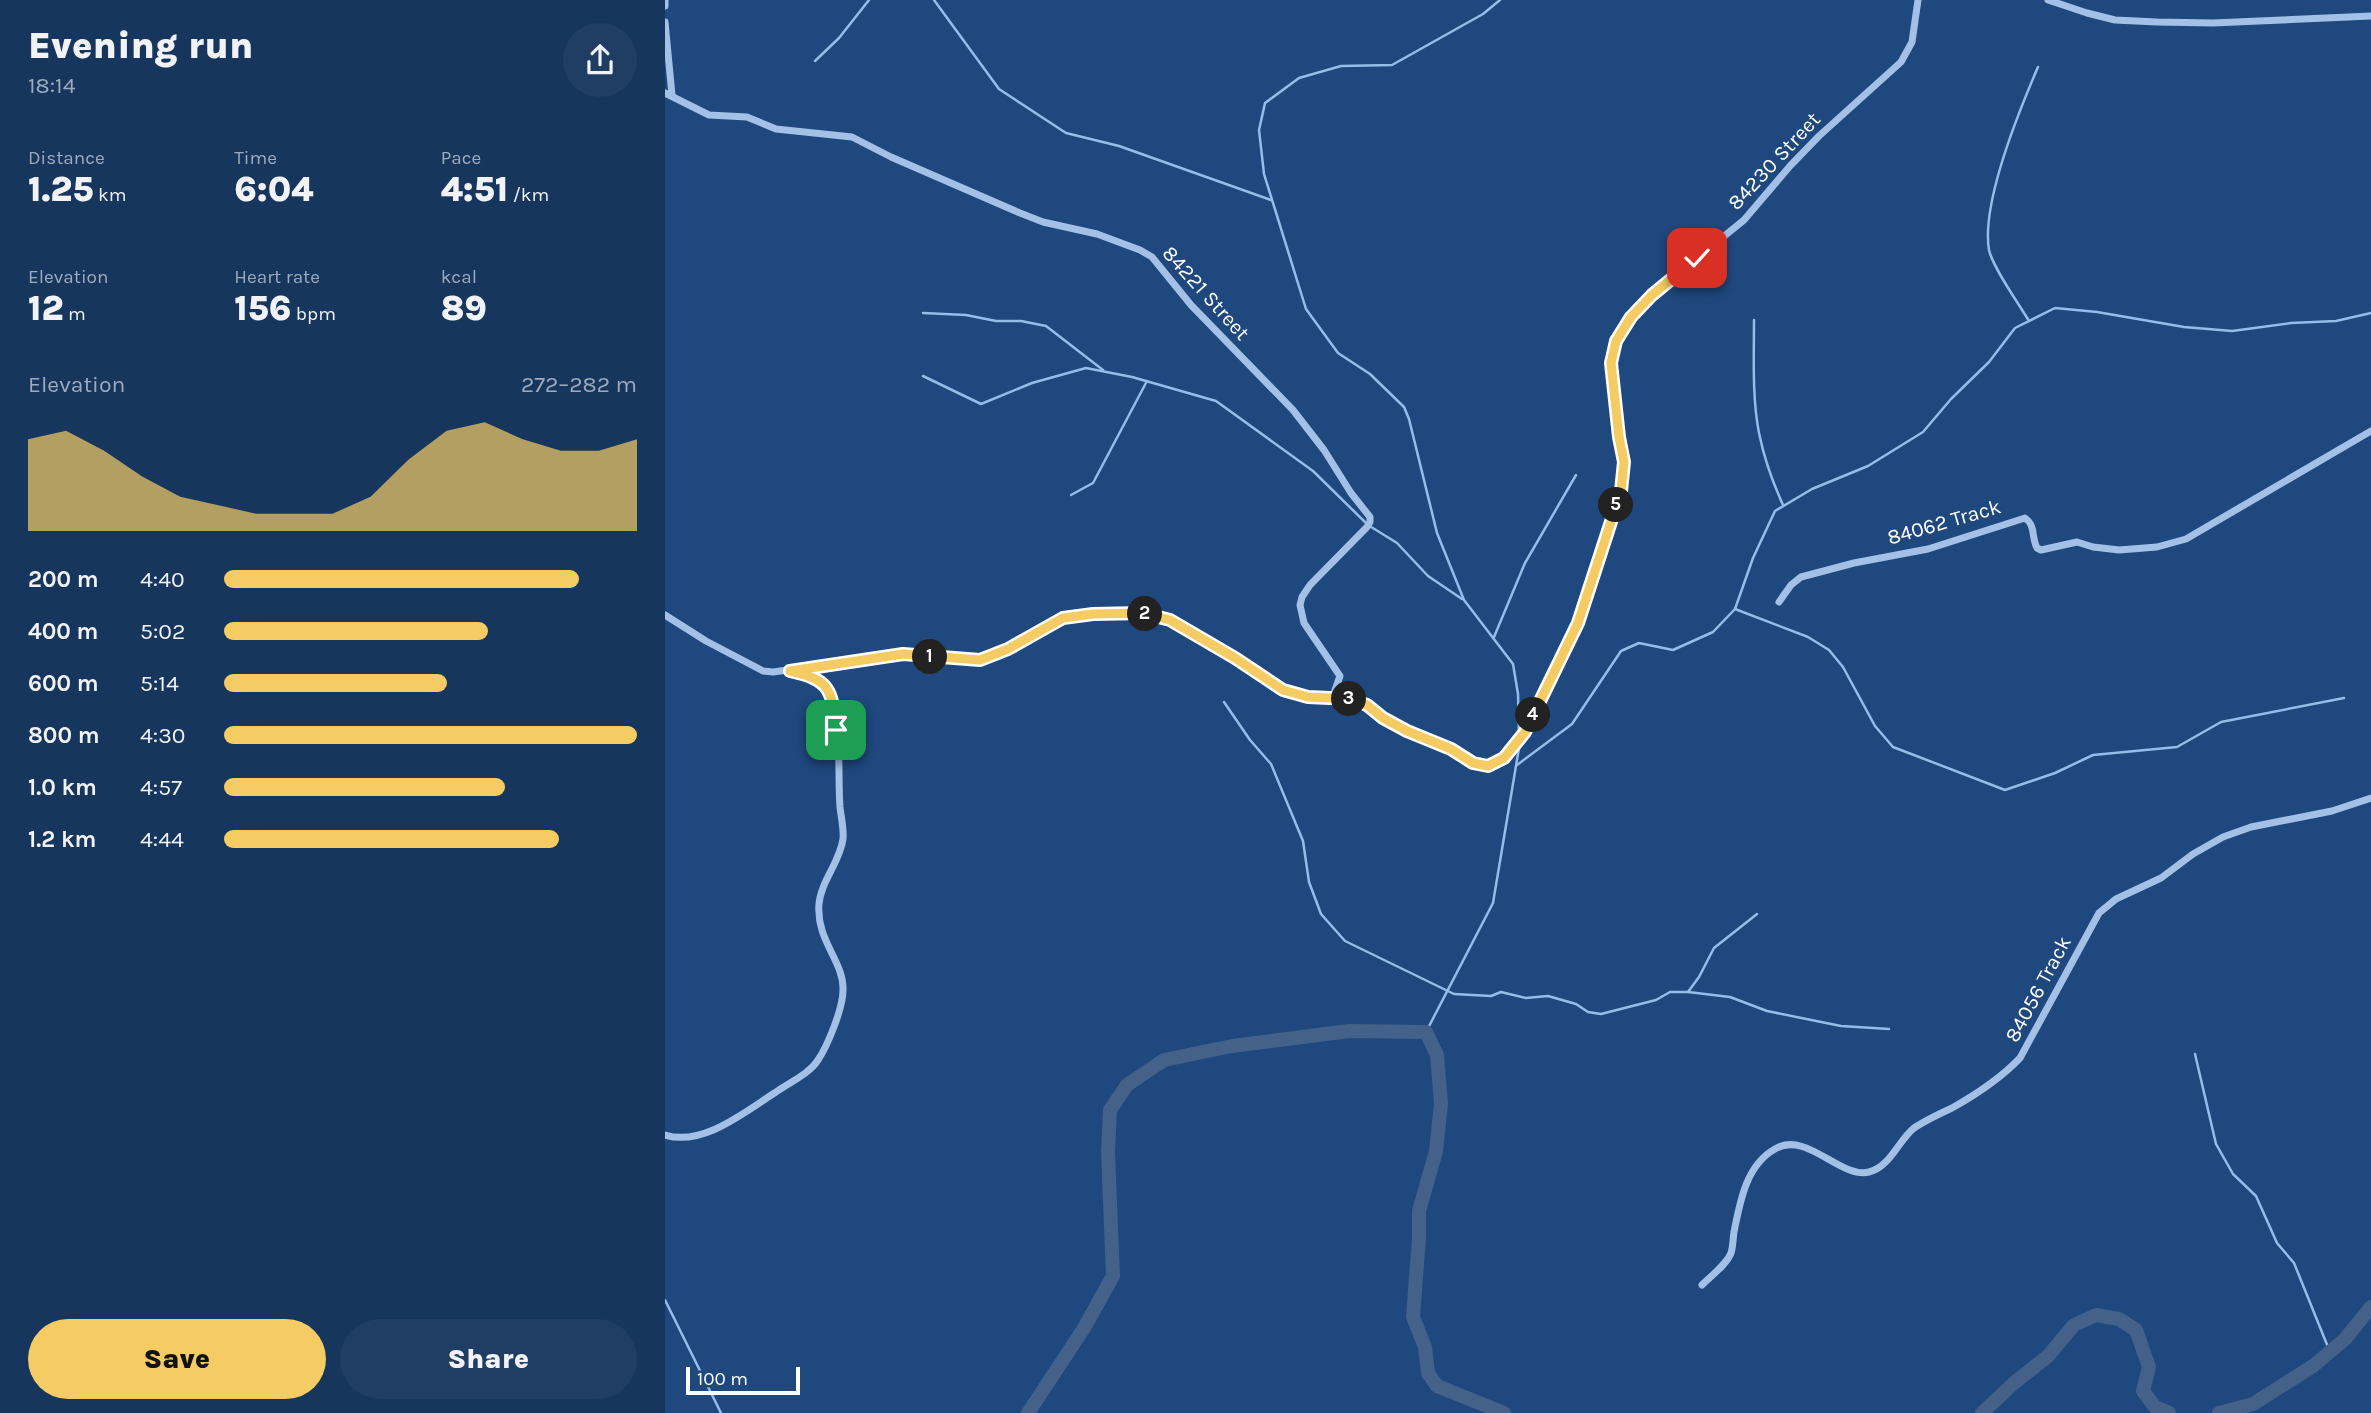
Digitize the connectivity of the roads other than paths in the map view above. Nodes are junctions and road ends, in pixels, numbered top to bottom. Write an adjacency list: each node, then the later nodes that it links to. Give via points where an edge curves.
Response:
1 (665, 0): 4 (street)
2 (1918, 0): 12 (street, 84230 Street, via 1912,42 1901,62 1819,136 1744,220 1652,295 1616,341 1611,363 1624,462 1621,491 1578,623 1525,732 1504,758 1488,766 1473,763 1393,724 1367,705)
3 (2048, 0): 5 (street, via 2115,20 2213,23)
4 (665, 6)
5 (2371, 16)
6 (665, 22): 7 (street)
7 (669, 94): 12 (street, 84221 Street, via 709,115 747,117 776,129 852,137 1020,213 1097,234 1152,257 1191,305 1293,411 1370,517 1367,527 1302,597 1304,623 1340,676)
8 (2371, 431): 9 (street, 84062 Track, via 2186,539 2119,551 2077,542 2041,550 2034,542 2031,522 2025,518 1928,549 1801,577)
9 (1779, 601)
10 (665, 615): 11 (street, via 763,670)
11 (790, 671): 12 (street, via 903,654 980,660 1063,618 1143,613 1170,620 1283,690); 14 (street, via 823,682 834,714 843,839 819,902 819,921 823,940 843,978 843,992 827,1044 812,1067 730,1123 697,1135)
12 (1332, 699)
13 (2371, 798): 15 (street, 84056 Track, via 2223,837 2161,878 2116,899 2099,913 2020,1058 1983,1090 1912,1130 1886,1161 1869,1172 1855,1171 1787,1144 1759,1160 1739,1206 1731,1254)
14 (665, 1135)
15 (1703, 1285)

